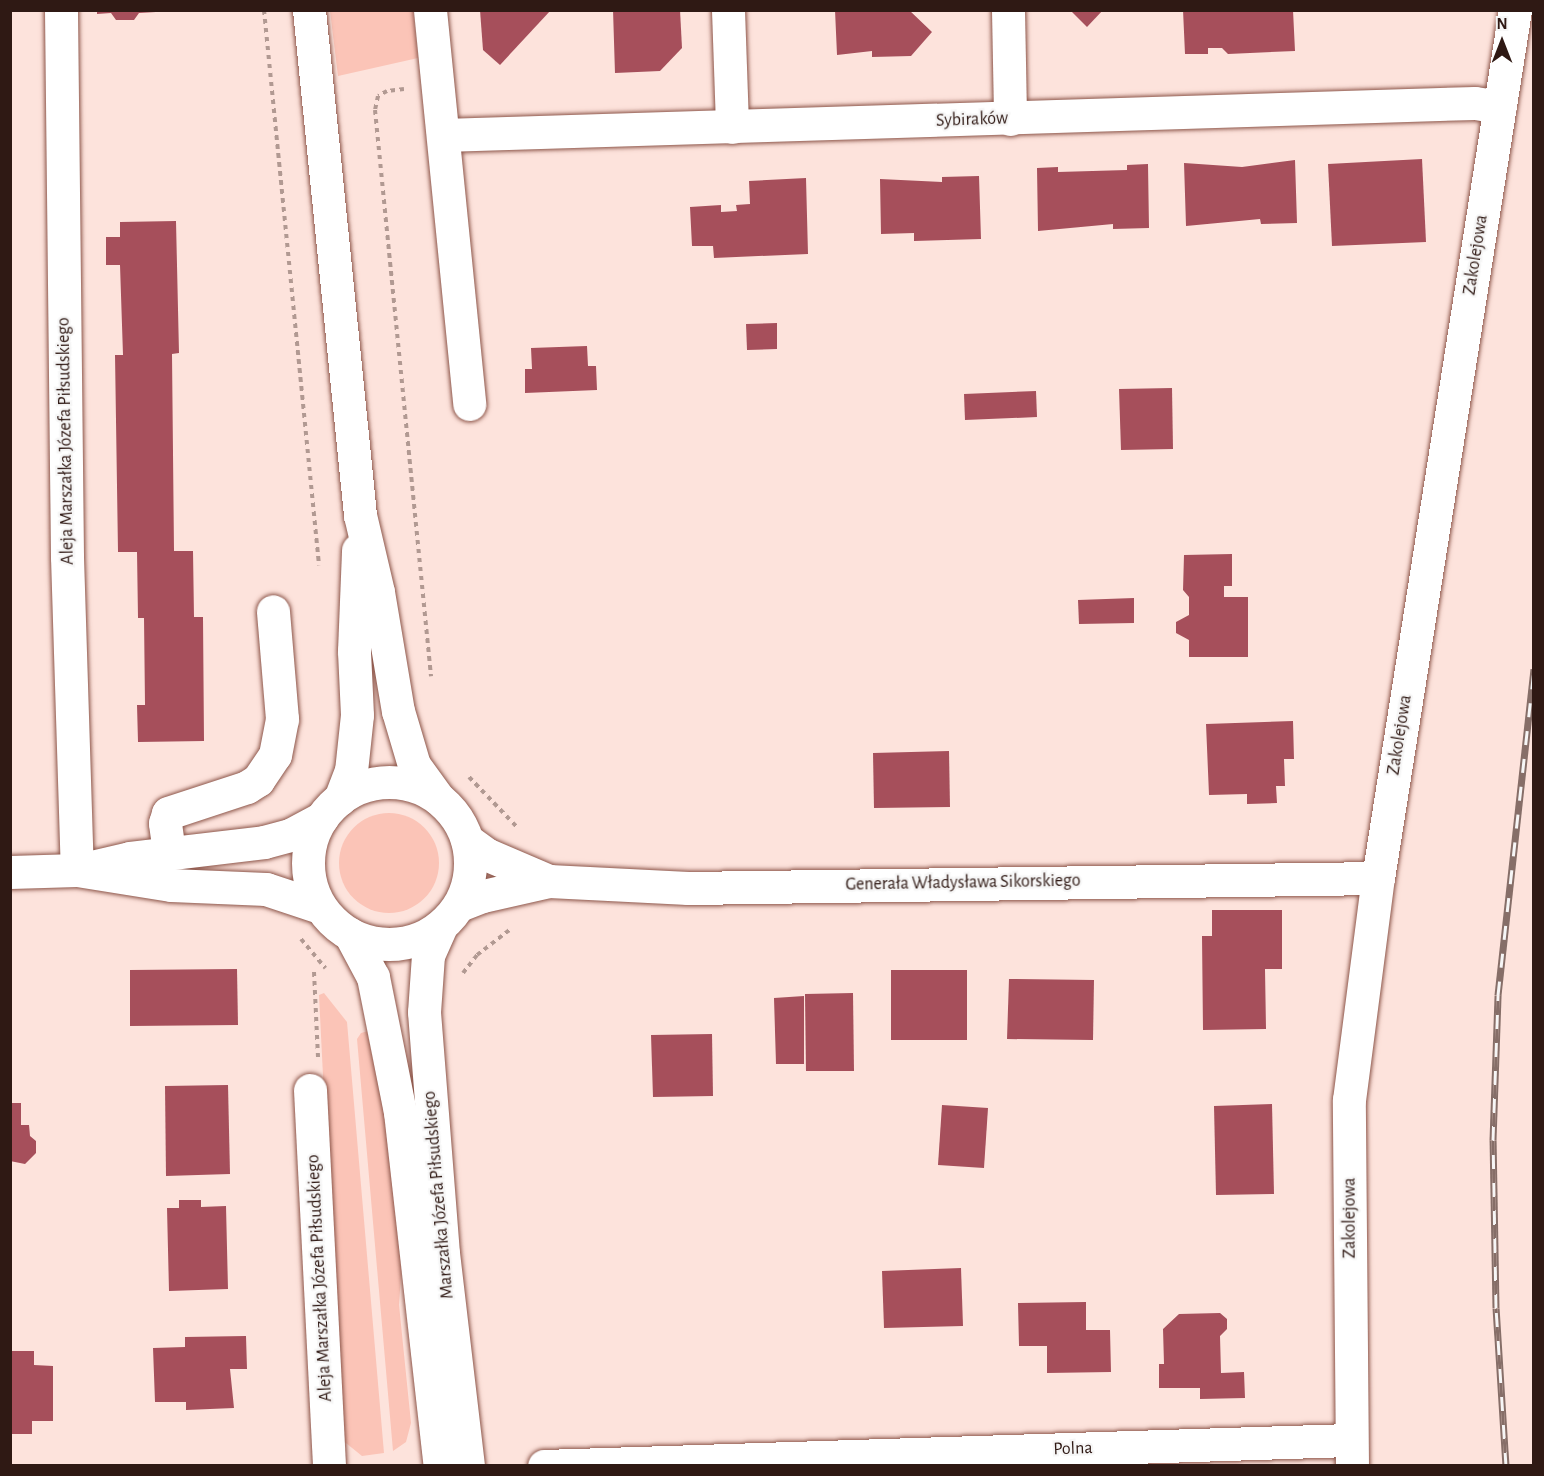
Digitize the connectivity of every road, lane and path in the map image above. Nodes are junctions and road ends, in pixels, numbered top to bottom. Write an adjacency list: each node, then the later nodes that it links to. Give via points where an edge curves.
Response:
1 (61, 10): 24 (street, Aleja Marszałka Józefa Piłsudskiego, via 67,557)
2 (264, 10): 15 (path)
3 (309, 10): 14 (street)
4 (430, 10): 8 (street)
5 (728, 10): 11 (street)
6 (1008, 10): 10 (street)
7 (1515, 10): 9 (street, Zakolejowa)
8 (438, 87): 12 (street); 17 (path, via 387,90 378,96 375,110)
9 (1500, 107): 10 (street, Sybiraków, via 1474,103); 26 (street, Zakolejowa)
10 (1010, 119): 11 (street, Sybiraków)
11 (732, 127): 12 (street, Sybiraków)
12 (443, 135): 13 (street)
13 (469, 404)
14 (360, 515): 19 (street, via 378,592 398,711 414,765); 20 (street, via 355,594 357,715 351,771)
15 (320, 570)
16 (273, 611): 23 (street, via 282,719 275,755 258,780 248,787 168,813 165,823)
17 (432, 687)
18 (464, 772): 21 (path)
19 (438, 798): 20 (street, via 415,786 389,782 363,786); 22 (street, via 456,817)
20 (331, 808): 23 (street, via 290,835 264,842); 28 (street, via 312,839 308,862 311,885)
21 (520, 831)
22 (467, 840): 27 (street, Generała Władysława Sikorskiego, via 488,855); 29 (street, via 471,862)
23 (169, 852): 24 (street)
24 (77, 870): 25 (street); 28 (street, via 171,885 266,889)
25 (10, 872)
26 (1378, 878): 27 (street, Generała Władysława Sikorskiego, via 688,888); 37 (street, Zakolejowa, via 1349,1100)
27 (549, 881): 29 (street, Generała Władysława Sikorskiego, via 483,896)
28 (320, 907): 32 (street)
29 (450, 916): 32 (street, via 420,939 397,944 373,943); 41 (street, Marszałka Józefa Piłsudskiego, via 428,955 424,1012 443,1253)
30 (518, 923): 35 (path, via 477,955)
31 (297, 933): 34 (path)
32 (350, 934): 40 (street, Marszałka Józefa Piłsudskiego, via 373,977 400,1112)
33 (314, 972): 36 (path, via 319,1079)
34 (333, 976)
35 (455, 983)
36 (310, 1090): 39 (street, Aleja Marszałka Józefa Piłsudskiego)
37 (1352, 1453): 38 (street, Polna)
38 (975, 1458): 42 (street, Polna)
39 (329, 1466)
40 (440, 1466)
41 (468, 1466)
42 (544, 1466)

